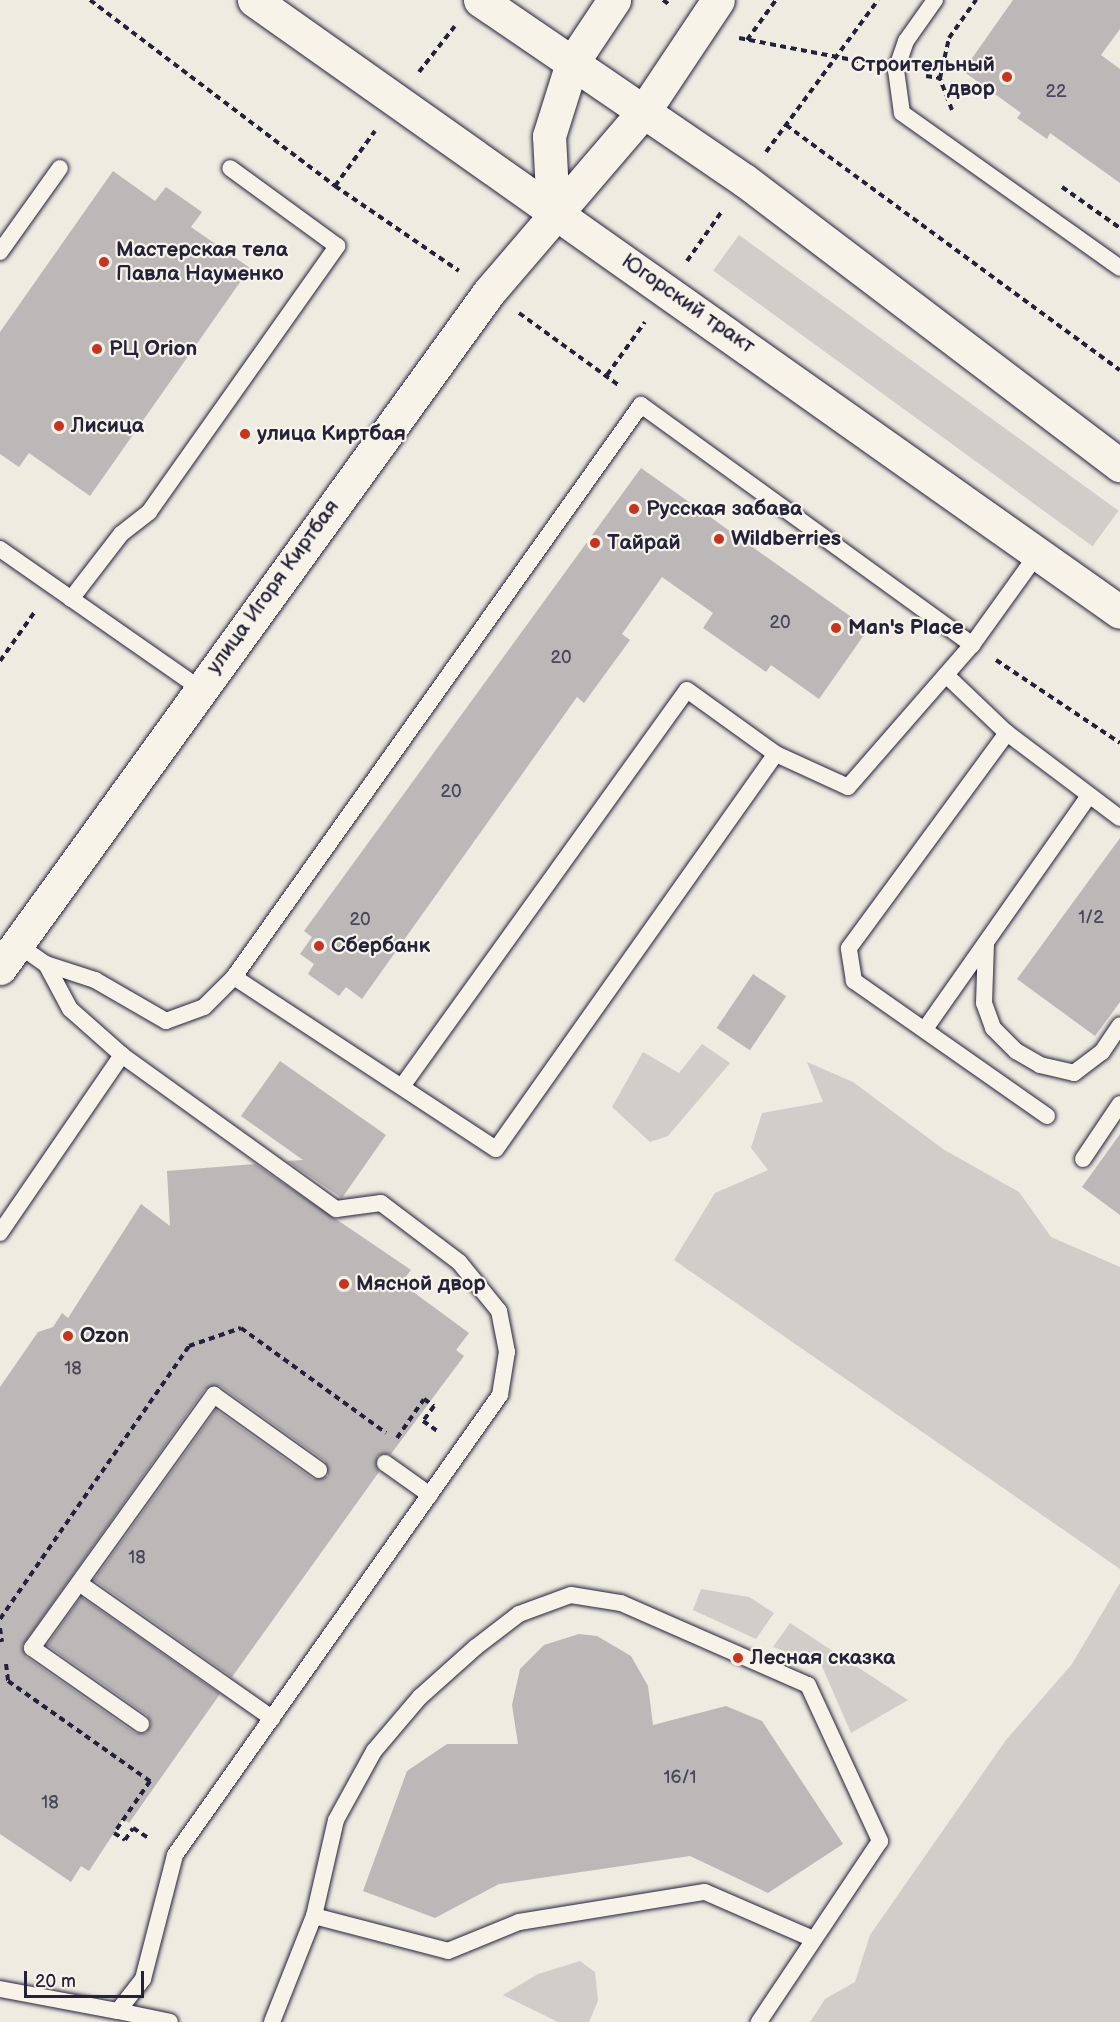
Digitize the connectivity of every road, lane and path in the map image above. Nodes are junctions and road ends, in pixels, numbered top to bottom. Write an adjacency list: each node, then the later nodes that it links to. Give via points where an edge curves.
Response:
1 (90, 0): 24 (path, via 335,186)
2 (254, 0): 20 (main road, Югорский тракт)
3 (480, 0): 11 (main road)
4 (615, 0): 11 (main road)
5 (663, 0): 9 (path)
6 (776, 0): 10 (path)
7 (935, 0): 12 (lane, via 906,41)
8 (976, 0): 13 (path, via 949,38)
9 (708, 13): 10 (path); 14 (main road, улица Игоря Киртбая)
10 (747, 40): 12 (path, via 840,54)
11 (572, 63): 14 (main road); 20 (main road, via 549,135)
12 (896, 70): 13 (path); 23 (lane, via 902,113)
13 (940, 78): 15 (path, via 950,109)
14 (644, 111): 20 (main road, улица Игоря Киртбая, via 602,166); 27 (main road)
15 (959, 115)
16 (786, 125): 25 (path)
17 (60, 168): 22 (lane)
18 (230, 168): 31 (lane, via 337,246 149,512 121,534)
19 (1054, 181): 21 (path)
20 (553, 212): 24 (main road, улица Игоря Киртбая); 29 (main road, Югорский тракт)
21 (1120, 228)
22 (0, 252)
23 (1120, 268)
24 (489, 292): 26 (path); 36 (main road, улица Игоря Киртбая)
25 (1120, 370)
26 (641, 405): 33 (lane); 45 (lane)
27 (1120, 465)
28 (0, 549): 30 (lane)
29 (1038, 553): 32 (main road, Югорский тракт); 33 (lane)
30 (53, 586): 31 (lane); 34 (path)
31 (71, 599): 36 (lane)
32 (1120, 612)
33 (972, 645): 35 (lane); 38 (path)
34 (0, 661)
35 (946, 675): 37 (lane); 39 (lane, via 848,787)
36 (199, 688): 43 (main road, улица Игоря Киртбая)
37 (1007, 733): 40 (lane); 47 (lane, via 849,948 854,981)
38 (1120, 742)
39 (776, 754): 49 (lane, via 687,690); 49 (lane, via 496,1149)
40 (1089, 796): 41 (lane); 42 (lane)
41 (1120, 818)
42 (986, 943): 46 (lane, via 984,1003 993,1028 1016,1051 1040,1065 1074,1073 1102,1052); 47 (lane)
43 (8, 956): 44 (lane)
44 (46, 964): 45 (lane, via 95,980 166,1021 204,1007); 48 (lane, via 70,1009)
45 (234, 977): 49 (lane)
46 (1120, 1025)
47 (925, 1029): 51 (lane)
48 (122, 1055): 53 (lane); 58 (lane, via 336,1209 381,1203 459,1262 499,1311 507,1352 500,1395)
49 (403, 1085)
50 (1120, 1104): 52 (lane)
51 (1047, 1116)
52 (1083, 1159)
53 (0, 1233)
54 (420, 1405): 55 (path, via 424,1399 434,1406)
55 (423, 1420)
56 (385, 1462): 58 (lane)
57 (319, 1470): 59 (lane, via 214,1395)
58 (430, 1495): 63 (lane)
59 (79, 1583): 63 (lane); 64 (lane, via 32,1648)
60 (0, 1628): 61 (path)
61 (3, 1649)
62 (5, 1660): 65 (path, via 8,1681 150,1781 114,1833 125,1840)
63 (272, 1718): 69 (lane, via 175,1855 143,1978)
64 (141, 1724)
65 (133, 1828)
66 (314, 1916): 67 (lane, via 447,1951 519,1922 705,1892); 67 (lane, via 336,1820 374,1751 420,1697 476,1647 519,1614 572,1595 621,1603 808,1685 880,1840); 71 (lane)
67 (813, 1939): 72 (lane)
68 (0, 1989): 69 (lane)
69 (118, 2010): 70 (lane)
70 (170, 2022)
71 (272, 2022)
72 (759, 2022)

